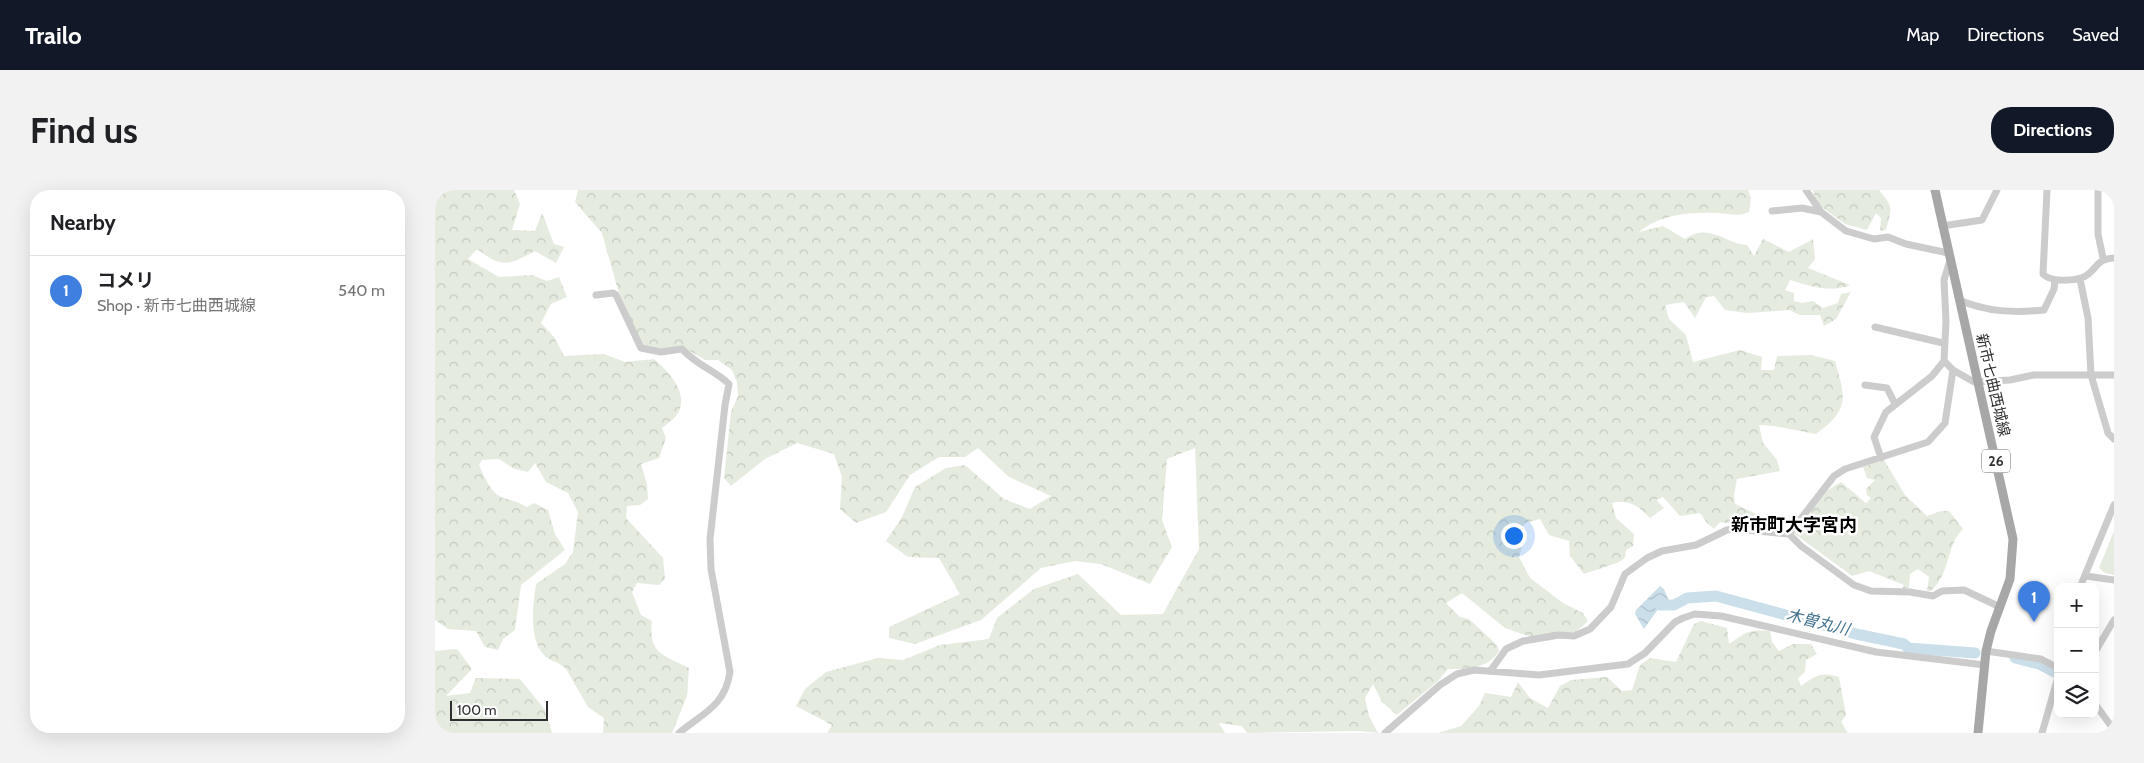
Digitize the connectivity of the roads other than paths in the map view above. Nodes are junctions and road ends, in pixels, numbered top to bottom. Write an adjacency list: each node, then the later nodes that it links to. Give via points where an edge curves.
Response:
1 (1806, 190): 7 (street)
2 (1935, 190): 8 (main road, 新市七曲西城線 / 26)
3 (1997, 190): 8 (street, via 1982,220)
4 (2047, 190): 13 (street, via 2043,274)
5 (2098, 190): 10 (street)
6 (1773, 211): 7 (street, via 1802,208)
7 (1821, 212): 9 (street, via 1846,231 1874,238 1888,237)
8 (1943, 226): 9 (main road, 新市七曲西城線 / 26)
9 (1949, 257): 15 (main road, 新市七曲西城線 / 26); 17 (street, via 1944,280)
10 (2103, 258): 11 (street); 12 (street)
11 (2114, 258)
12 (2080, 279): 13 (street); 20 (street, via 2088,318)
13 (2055, 280): 15 (street, via 2043,310 2015,313 1976,307)
14 (596, 295): 42 (street, via 616,295 641,348 661,352 682,349 699,366 729,384 710,539 711,570 729,681 719,700)
15 (1959, 300): 22 (main road, 新市七曲西城線 / 26)
16 (1875, 327): 17 (street)
17 (1943, 343): 18 (street)
18 (1944, 361): 19 (street); 24 (street, via 1932,376)
19 (1953, 370): 22 (street, via 1974,382); 26 (street, via 1945,423 1921,446)
20 (2091, 375): 21 (street); 22 (street); 25 (street, via 2108,433)
21 (2114, 375)
22 (1977, 380): 32 (main road, 新市七曲西城線 / 26, via 2013,539 2010,579)
23 (1865, 385): 24 (street, via 1887,388)
24 (1895, 404): 26 (street, via 1886,412 1873,437)
25 (2114, 439)
26 (1881, 458): 28 (street, via 1833,476)
27 (2114, 505): 29 (street)
28 (1789, 534): 32 (street, via 1855,585 1871,591 1933,596 1941,591 1964,590); 38 (street, via 1736,528 1696,545 1662,551 1625,574 1611,607 1590,629 1574,636 1523,641 1506,649)
29 (2086, 576): 30 (street); 31 (street)
30 (2114, 580)
31 (2082, 583)
32 (2000, 607): 35 (main road, 新市七曲西城線 / 26)
33 (2114, 620): 34 (street)
34 (2099, 645)
35 (1986, 651): 36 (main road, 新市七曲西城線 / 26); 37 (street, via 2041,659)
36 (1985, 665): 38 (street, via 1876,652 1708,613 1675,622 1628,664 1539,675); 44 (main road, 新市七曲西城線 / 26)
37 (2054, 666)
38 (1491, 670): 43 (street, via 1457,674)
39 (2054, 691): 45 (street)
40 (2099, 709): 41 (street)
41 (2114, 730)
42 (679, 733)
43 (1385, 733)
44 (1978, 733)
45 (2042, 733)

